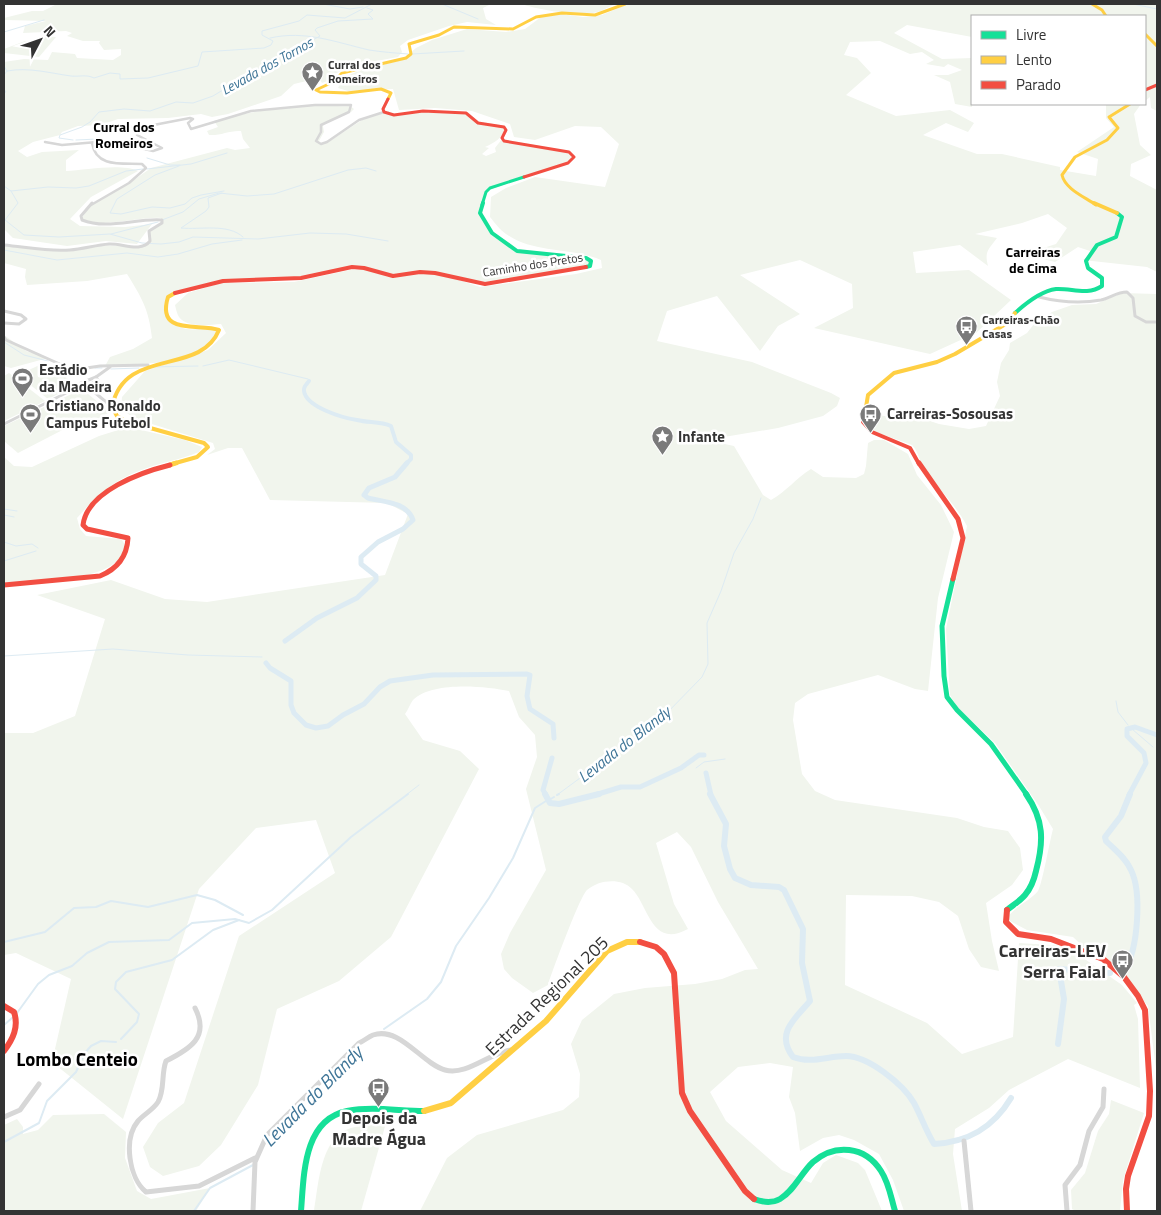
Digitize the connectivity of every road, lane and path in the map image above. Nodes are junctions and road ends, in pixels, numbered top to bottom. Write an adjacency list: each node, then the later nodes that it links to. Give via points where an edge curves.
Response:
1 (625, 4): 7 (main road, via 595,15 562,13 536,16 513,29 451,28 411,43 408,46 411,54 406,58 342,73 333,82 316,89 347,93 385,89 391,93)
2 (1092, 4): 3 (main road)
3 (1105, 15)
4 (1146, 35): 5 (main road)
5 (1157, 46)
6 (1129, 105): 14 (main road, via 1109,117 1118,128 1116,132 1102,143 1086,149 1066,166 1062,175 1070,188 1122,217 1116,237 1097,245 1086,261 1088,268 1102,278 1102,286 1090,291 1058,289)
7 (384, 112): 9 (street, via 359,120 321,144 316,141 322,132 321,124 349,112 351,105 250,111 195,129 190,128 188,123 193,119 190,118); 19 (main road, Caminho dos Pretos, via 468,113 478,123 504,127 504,141 573,154 574,159 568,163 490,188 480,213 492,233 517,251 586,258 592,264 586,268 485,284 435,273 393,276 352,267 301,278 214,282 172,295 166,302 168,319 182,328 191,331 213,327 219,330 211,345 202,352)
8 (101, 127): 9 (street)
9 (138, 128): 11 (street, via 137,135 160,145 162,149 151,151 128,145)
10 (45, 142): 11 (street, via 62,145)
11 (92, 143): 12 (street, via 94,154 100,160 142,164)
12 (146, 169): 13 (street, via 129,183 93,202 80,218 84,222 102,224 162,220 149,231 148,244 141,247 110,244 70,250)
13 (4, 245)
14 (1039, 297): 16 (street, via 1072,302 1098,300 1126,292 1132,298 1135,316 1146,322); 33 (main road, via 1022,306 1004,326 949,358 894,373 868,395 863,422 872,432 910,448 962,525 963,538 942,626 946,691 952,705 991,744 1028,796 1040,817 1042,831 1041,852 1032,885 1007,909 1006,922 1018,934 1051,939 1103,959 1129,983 1146,1016)
15 (4, 311): 17 (street, via 26,319 21,324)
16 (1157, 322)
17 (4, 323)
18 (4, 338): 20 (street, via 26,351 73,370)
19 (148, 365): 20 (street); 24 (main road, Caminho dos Pretos, via 129,378)
20 (111, 366): 21 (street)
21 (96, 377): 22 (street, via 81,382); 23 (street, via 98,380)
22 (80, 386): 23 (street); 25 (street)
23 (87, 386): 24 (street)
24 (112, 407): 26 (main road, via 125,421 200,441 207,445 208,450 197,457 119,482 94,503 84,517 84,527 95,533 122,534 129,542 111,572 100,576)
25 (4, 424)
26 (4, 585)
27 (4, 1006): 30 (main road, via 15,1014 14,1034)
28 (195, 1008): 37 (street, via 201,1020 201,1030 188,1050 166,1061 158,1103 137,1121 131,1133 135,1179 146,1192 199,1186)
29 (513, 1050): 37 (street, via 493,1055 456,1072 442,1069 394,1038 373,1035 359,1043 267,1135); 39 (main road, Estrada Regional 205, via 444,1107 424,1111 347,1111 324,1121 311,1147); 40 (main road, Estrada Regional 205, via 552,1015 612,948 632,941 652,944 667,956 674,973 680,1075 686,1103 745,1191 755,1200 774,1202 820,1156 830,1150 850,1148 877,1165)
30 (4, 1051)
31 (39, 1084): 35 (street, via 18,1111)
32 (1104, 1089): 42 (street, via 1103,1107 1089,1131 1080,1165 1065,1184)
33 (1150, 1099): 34 (street); 43 (main road, via 1148,1122 1127,1182)
34 (1157, 1099)
35 (4, 1117)
36 (964, 1141): 41 (street)
37 (255, 1158): 38 (street)
38 (253, 1211)
39 (301, 1211)
40 (895, 1211)
41 (970, 1211)
42 (1067, 1211)
43 (1127, 1211)

